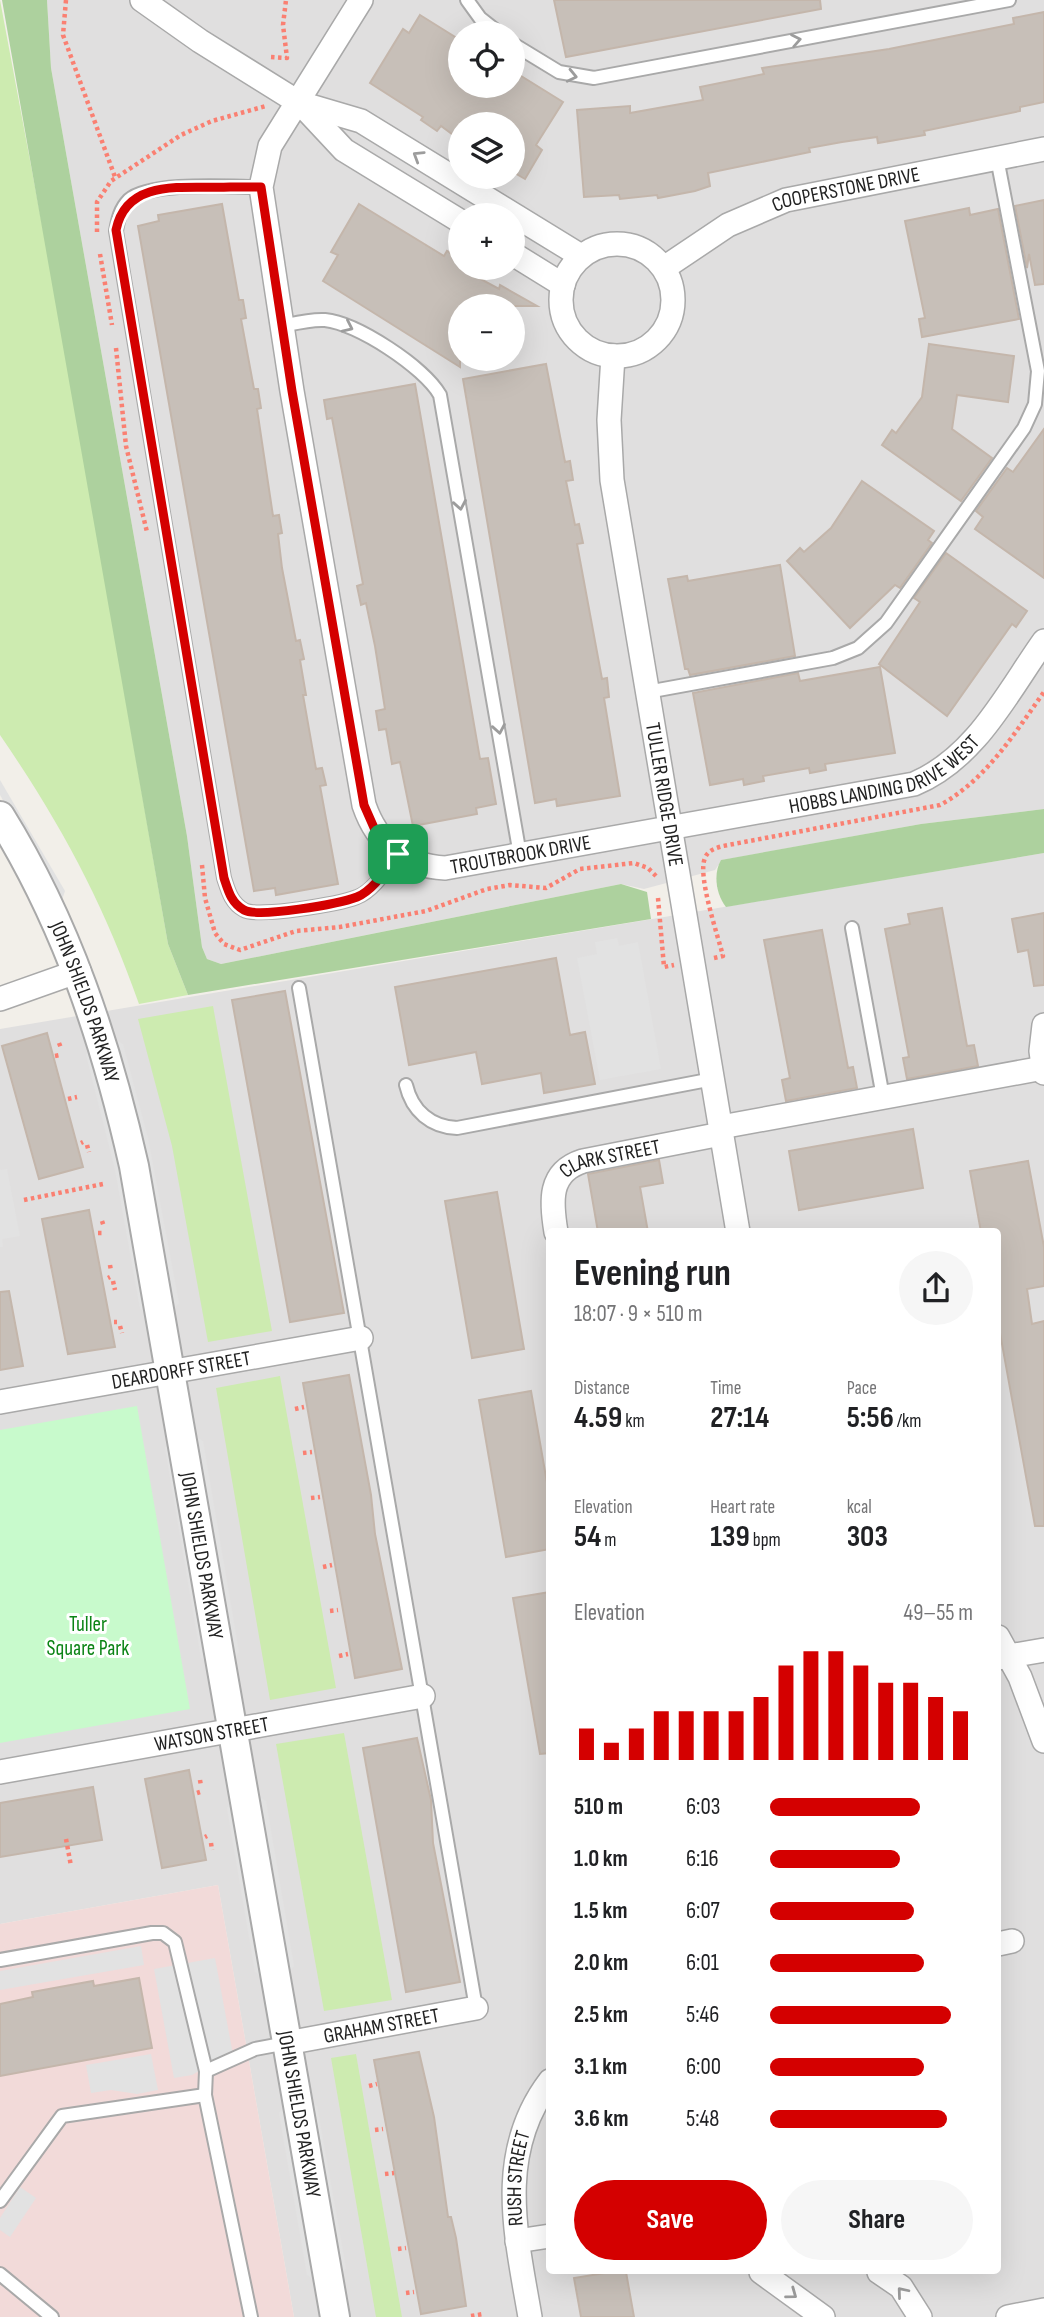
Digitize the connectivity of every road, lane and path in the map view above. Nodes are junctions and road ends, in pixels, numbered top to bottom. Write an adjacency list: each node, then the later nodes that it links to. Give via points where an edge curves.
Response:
1 (66, 0): 16 (path, via 63,35)
2 (142, 0): 12 (street)
3 (286, 0): 10 (path)
4 (361, 0): 12 (street, TROUTBROOK DRIVE)
5 (467, 0): 7 (lane)
6 (1009, 0): 8 (lane, one-way to 6, via 559,72 594,78)
7 (484, 21)
8 (525, 51)
9 (267, 54): 10 (path)
10 (287, 58): 11 (path)
11 (289, 70)
12 (298, 102): 17 (street, TROUTBROOK DRIVE, via 270,146); 18 (street, via 339,146); 21 (street, one-way to 12, via 361,121)
13 (257, 109): 16 (path, via 181,135)
14 (1044, 149): 15 (street, COOPERSTONE DRIVE)
15 (997, 158): 23 (street, COOPERSTONE DRIVE, via 786,200 728,225); 31 (lane, via 1038,371 1035,404 1024,428 886,623 858,648 833,658)
16 (115, 177): 19 (path, via 97,202)
17 (261, 187): 25 (street, TROUTBROOK DRIVE); 35 (lane, via 149,191 130,200 119,214 116,230 224,878 231,898 244,910 262,915 358,897)
18 (448, 214)
19 (98, 238)
20 (99, 246): 26 (path)
21 (581, 256): 23 (street, via 601,246 626,244 643,249); 24 (street)
22 (525, 261): 24 (street)
23 (664, 268): 28 (street, via 673,292 673,310 666,327 648,348)
24 (563, 285): 28 (street, via 561,306 570,331 589,348)
25 (282, 326): 35 (street, TROUTBROOK DRIVE, via 364,805 375,830); 36 (lane, one-way to 36, via 318,320 344,324 415,366 440,395)
26 (112, 328)
27 (114, 339): 29 (path, via 126,446)
28 (613, 356): 31 (street, TULLER RIDGE DRIVE, via 608,419 612,480)
29 (148, 539)
30 (1044, 641): 34 (street, HOBBS LANDING DRIVE WEST, via 971,745 936,774 890,790)
31 (647, 692): 34 (street, TULLER RIDGE DRIVE)
32 (1044, 692): 39 (path, via 995,761 961,794 940,805 709,852 703,864 705,881 723,956)
33 (0, 816): 40 (street, JOHN SHIELDS PARKWAY, via 41,888)
34 (670, 829): 36 (street, TROUTBROOK DRIVE); 39 (street, TULLER RIDGE DRIVE)
35 (398, 854): 36 (street, TROUTBROOK DRIVE, via 418,864 445,868)
36 (520, 855)
37 (202, 859): 39 (path, via 213,929 224,944 240,950 296,931 426,911 487,889 546,888 580,869 634,863 654,872 664,967)
38 (852, 928): 48 (lane)
39 (693, 962): 45 (street, TULLER RIDGE DRIVE)
40 (79, 971): 42 (street); 62 (street, JOHN SHIELDS PARKWAY, via 126,1130)
41 (299, 988): 61 (lane)
42 (0, 999)
43 (1044, 1025): 44 (street, CLARK STREET)
44 (1044, 1070): 48 (street, CLARK STREET)
45 (713, 1079): 46 (lane, via 457,1128 427,1118 415,1107); 50 (street, TULLER RIDGE DRIVE)
46 (406, 1085)
47 (77, 1097): 49 (path)
48 (883, 1097): 50 (street, CLARK STREET)
49 (68, 1099)
50 (721, 1131): 55 (street, CLARK STREET, via 571,1166 552,1192); 56 (street, TULLER RIDGE DRIVE)
51 (84, 1143): 52 (path)
52 (89, 1152)
53 (103, 1184): 54 (path)
54 (23, 1200)
55 (556, 1228)
56 (737, 1228)
57 (110, 1274): 58 (path)
58 (115, 1290)
59 (117, 1323): 60 (path)
60 (122, 1333)
61 (360, 1338): 62 (street, DEARDORFF STREET); 78 (lane)
62 (171, 1372): 63 (street, DEARDORFF STREET); 79 (street, JOHN SHIELDS PARKWAY)
63 (0, 1402)
64 (304, 1407): 65 (path)
65 (295, 1409)
66 (312, 1452): 67 (path)
67 (303, 1453)
68 (320, 1497): 69 (path)
69 (311, 1498)
70 (332, 1565): 71 (path)
71 (323, 1567)
72 (338, 1610): 73 (path)
73 (330, 1611)
74 (1044, 1650): 75 (street)
75 (1001, 1651): 80 (street, via 1028,1696)
76 (348, 1654): 77 (path)
77 (339, 1656)
78 (423, 1696): 79 (street, WATSON STREET); 87 (lane)
79 (233, 1730): 81 (street, WATSON STREET); 88 (street, JOHN SHIELDS PARKWAY)
80 (1044, 1741)
81 (0, 1772)
82 (66, 1839): 85 (path)
83 (211, 1843): 84 (path)
84 (212, 1850)
85 (71, 1866)
86 (0, 1960): 89 (lane, via 152,1933 170,1937 180,1951)
87 (476, 2008): 88 (street, GRAHAM STREET)
88 (287, 2043): 89 (lane, via 255,2049); 113 (street, JOHN SHIELDS PARKWAY)
89 (206, 2071): 93 (lane)
90 (377, 2084): 91 (path)
91 (369, 2086)
92 (546, 2087): 100 (street, RUSH STREET, via 530,2112 514,2161 512,2206)
93 (205, 2095): 98 (lane, via 62,2116); 112 (lane)
94 (383, 2129): 95 (path)
95 (375, 2130)
96 (394, 2173): 97 (path)
97 (385, 2174)
98 (0, 2201)
99 (546, 2237): 100 (street, RUSH STREET)
100 (517, 2241): 114 (street, RUSH STREET)
101 (406, 2248): 102 (path)
102 (398, 2249)
103 (0, 2274): 111 (lane)
104 (764, 2274): 115 (street, one-way to 115)
105 (882, 2274): 116 (street, one-way to 105, via 901,2287)
106 (414, 2292): 107 (path)
107 (406, 2293)
108 (1044, 2310): 117 (street)
109 (483, 2314): 110 (path)
110 (471, 2316)
111 (52, 2317)
112 (251, 2317)
113 (335, 2317)
114 (530, 2317)
115 (823, 2317)
116 (920, 2317)
117 (1007, 2317)

